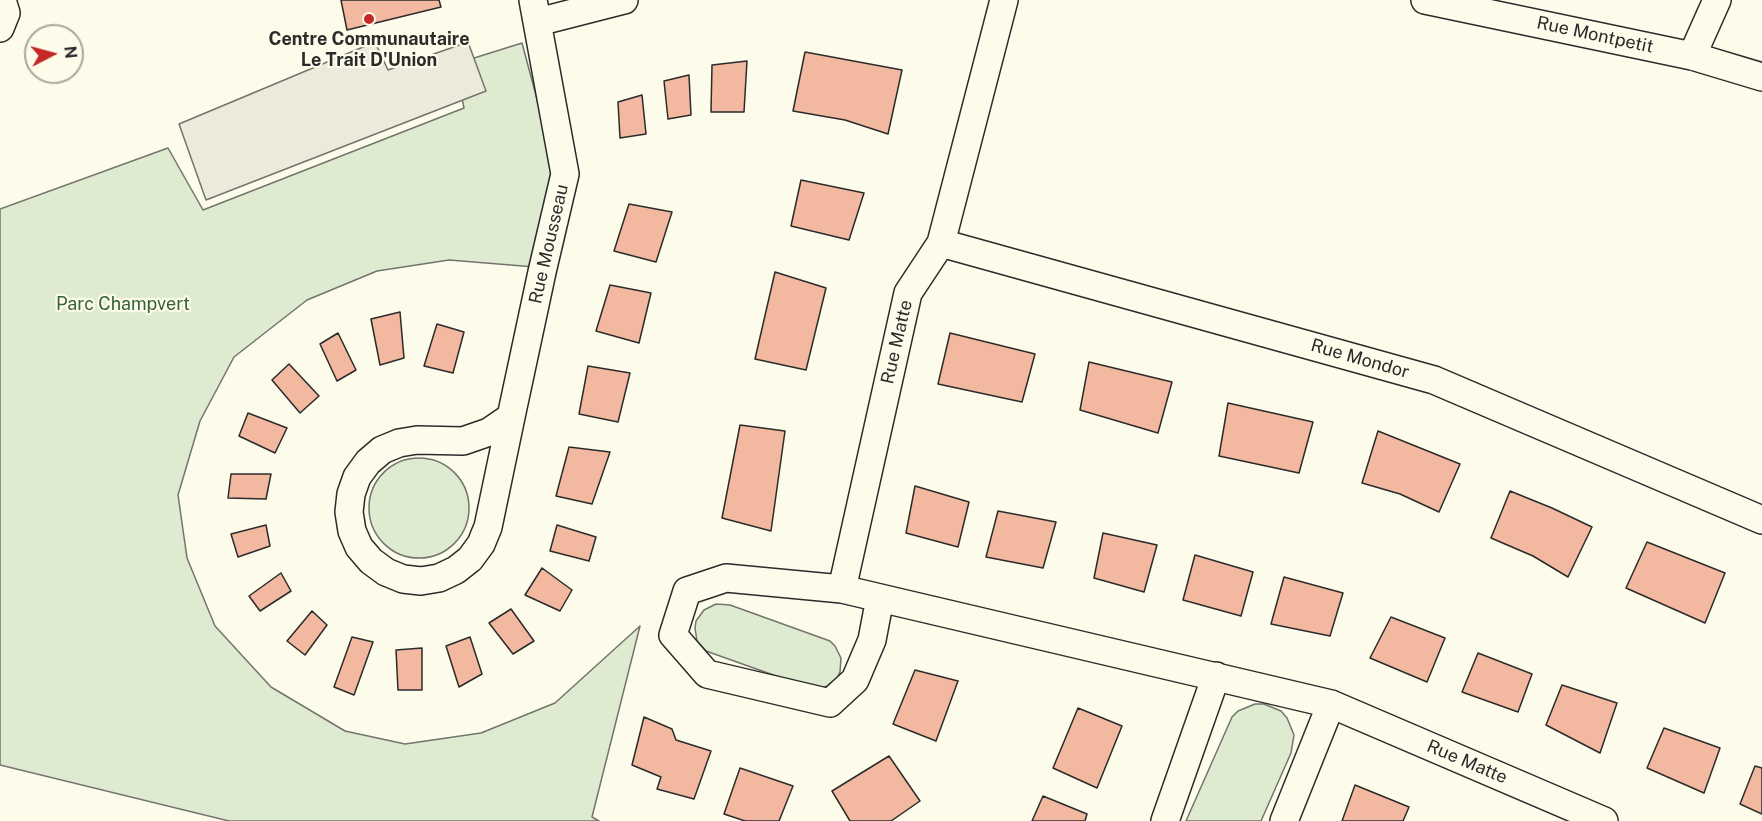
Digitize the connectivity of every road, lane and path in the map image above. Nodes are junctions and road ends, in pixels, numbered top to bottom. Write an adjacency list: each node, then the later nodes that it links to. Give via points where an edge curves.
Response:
1 (2, 0): 7 (street, via 6,13)
2 (624, 0): 6 (street)
3 (1004, 0): 10 (street, Rue Matte)
4 (1425, 0): 8 (street, Rue Montpetit)
5 (1717, 0): 8 (street)
6 (536, 11): 11 (street, Rue Mousseau, via 565,174)
7 (0, 28)
8 (1692, 56): 9 (street, Rue Montpetit)
9 (1762, 77)
10 (941, 243): 12 (street, Rue Mondor, via 1434,380); 13 (street, Rue Matte, via 908,293)
11 (511, 417): 11 (street, Rue Mousseau, via 489,432 463,441 399,443 368,462 357,477 349,512 359,547 371,561 403,579 421,581 439,578 470,559 488,527)
12 (1762, 520)
13 (842, 590): 14 (street, Rue Matte); 14 (street, Rue Matte, via 726,578 687,591 673,635 707,674 830,704 855,680 872,640)
14 (880, 598): 15 (street, Rue Matte)
15 (1216, 676): 16 (street, Rue Matte); 17 (street)
16 (1331, 704): 18 (street); 19 (street, Rue Matte)
17 (1165, 821)
18 (1284, 821)
19 (1604, 821)

